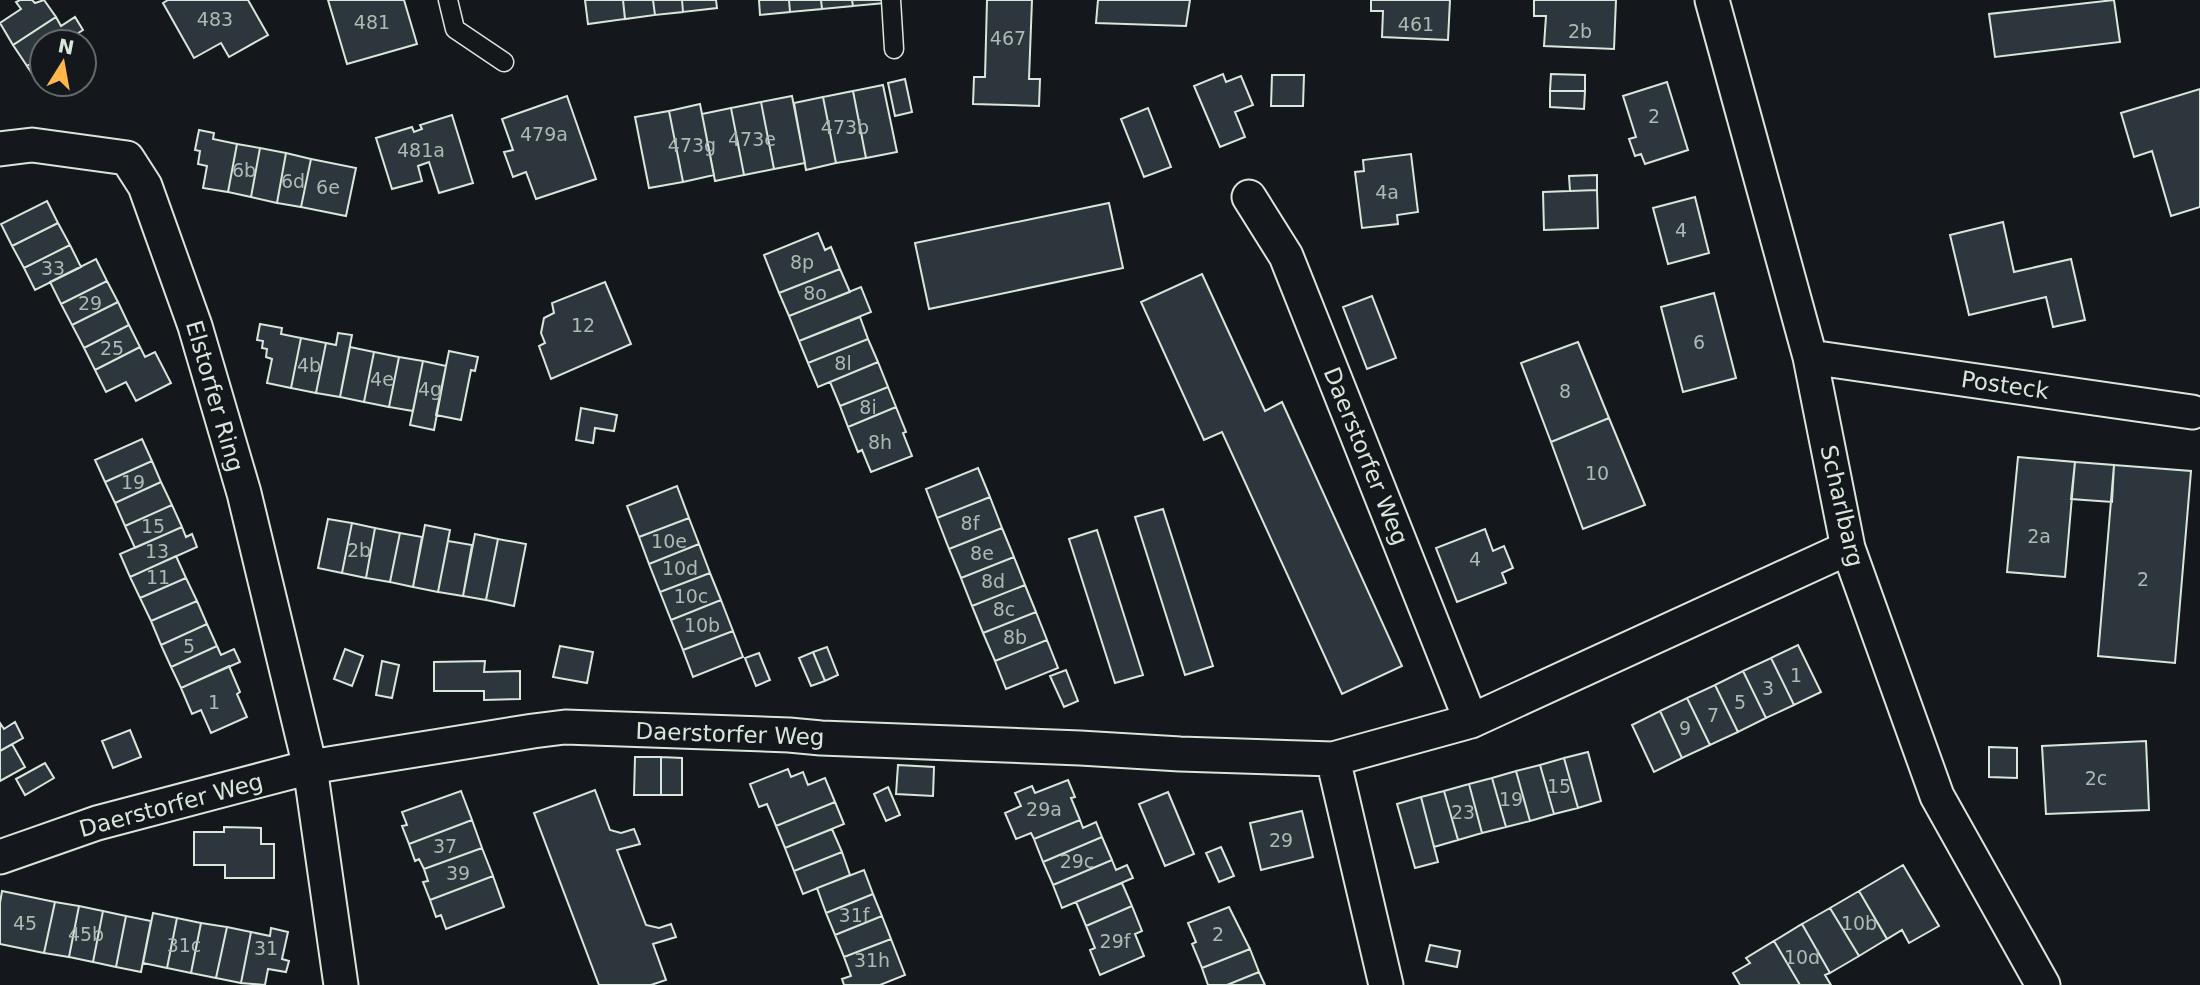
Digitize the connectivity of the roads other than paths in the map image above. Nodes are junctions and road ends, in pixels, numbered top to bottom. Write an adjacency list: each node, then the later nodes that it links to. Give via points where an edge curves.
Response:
1 (448, 0): 5 (lane, via 455,29)
2 (891, 0): 4 (lane)
3 (1712, 0): 8 (street, Scharlbarg)
4 (894, 49)
5 (504, 62)
6 (0, 149): 13 (street, Elstorfer Ring, via 32,145 127,158 145,186 195,327 244,493)
7 (1249, 197): 11 (street, Daerstorfer Weg, via 1286,256)
8 (1810, 357): 9 (street, Posteck); 10 (street, Scharlbarg)
9 (2196, 413)
10 (1849, 548): 11 (street, Daerstorfer Weg); 17 (street, Scharlbarg, via 1937,796)
11 (1471, 721): 12 (street, Daerstorfer Weg)
12 (1333, 759): 13 (street, Daerstorfer Weg, via 565,727); 16 (street)
13 (310, 767): 14 (street, Daerstorfer Weg, via 97,823); 15 (street, Elstorfer Ring)
14 (0, 857)
15 (341, 985)
16 (1386, 985)
17 (2043, 985)

